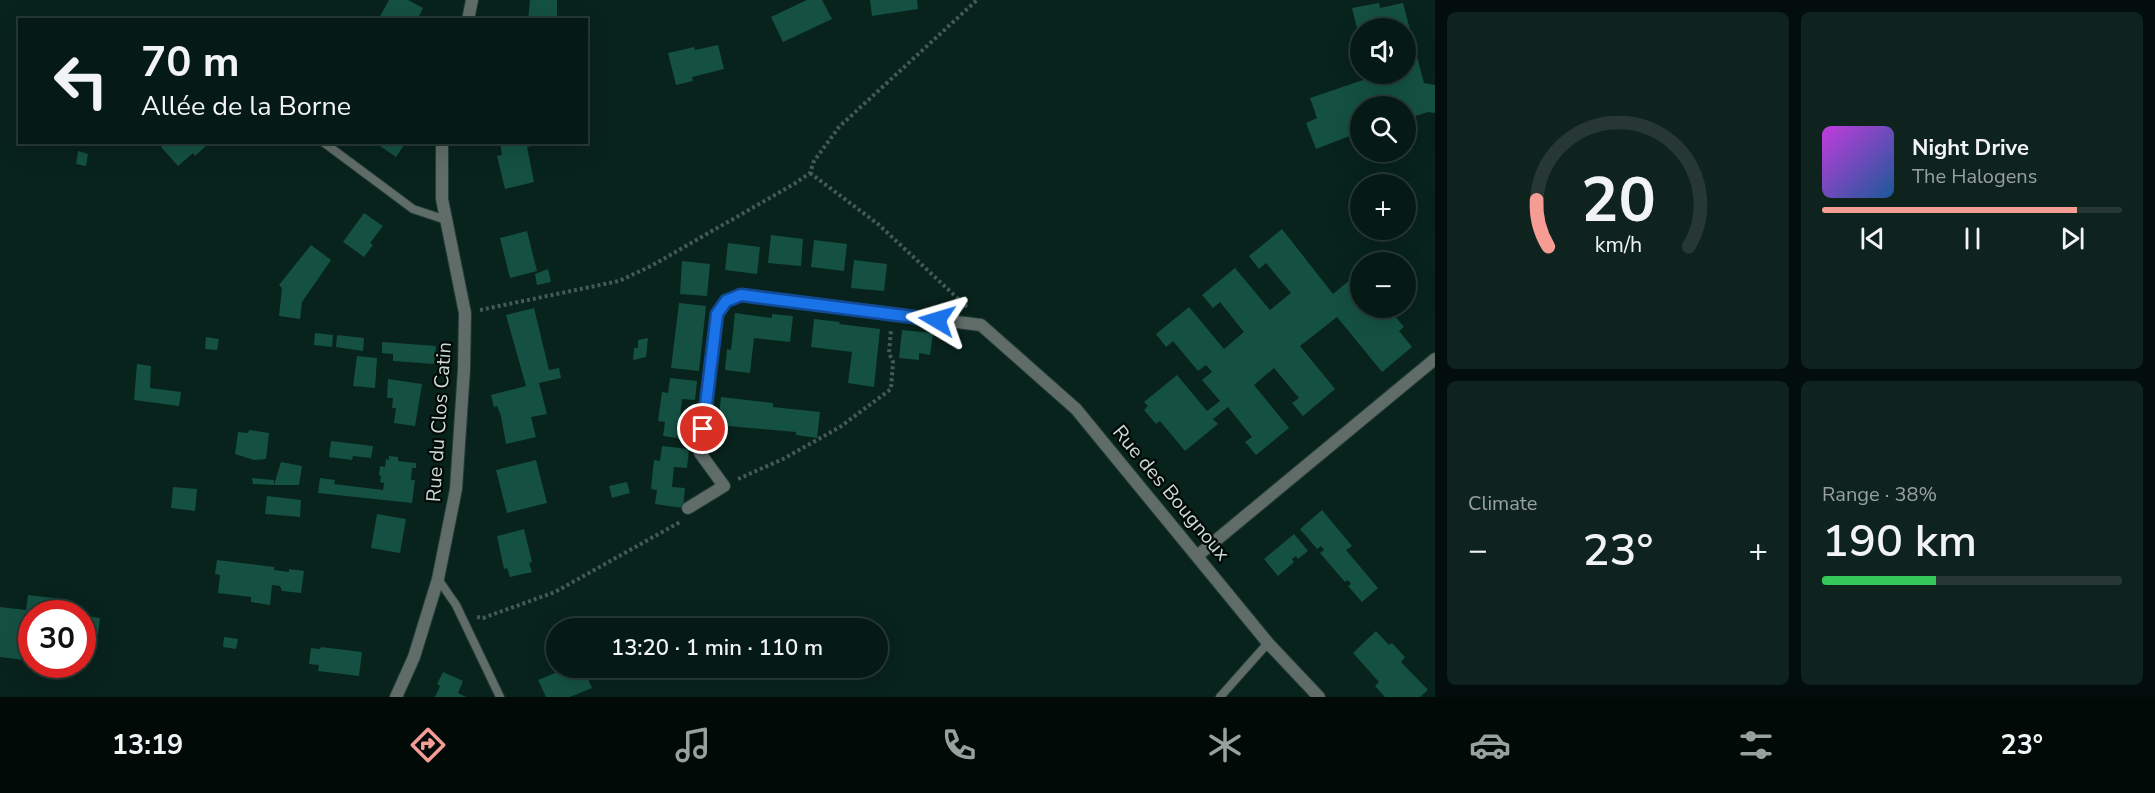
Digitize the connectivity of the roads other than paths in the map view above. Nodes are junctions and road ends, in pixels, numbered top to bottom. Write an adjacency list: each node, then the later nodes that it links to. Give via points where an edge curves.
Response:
1 (472, 0): 2 (street)
2 (468, 18)
3 (326, 144): 5 (lane, via 413,209)
4 (442, 144): 5 (street, Rue du Clos Catin)
5 (446, 220): 9 (street, Rue du Clos Catin, via 465,313 464,369 456,489)
6 (1435, 359): 8 (street)
7 (688, 508): 8 (street, Rue des Bougnoux, via 724,486 700,453 717,314 726,301 741,295 981,325 1076,409)
8 (1197, 556): 10 (street, Rue des Bougnoux)
9 (438, 579): 11 (street, Rue du Clos Catin, via 414,657); 12 (lane, via 461,615)
10 (1268, 643): 13 (lane); 14 (street, Rue des Bougnoux)
11 (396, 697)
12 (500, 697)
13 (1220, 697)
14 (1319, 697)

